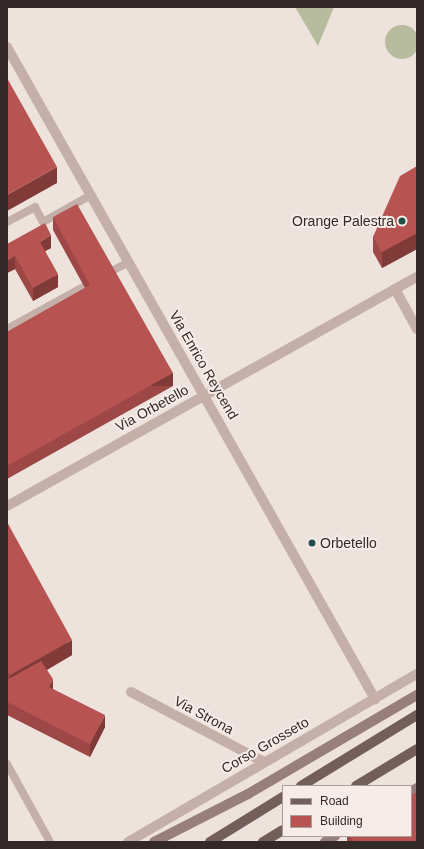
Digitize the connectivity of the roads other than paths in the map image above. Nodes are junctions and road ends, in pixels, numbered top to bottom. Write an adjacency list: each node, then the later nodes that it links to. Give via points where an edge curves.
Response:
1 (7, 46): 2 (street, Via Enrico Reycend)
2 (91, 195): 3 (lane, via 43,222 35,207); 4 (street, Via Enrico Reycend)
3 (7, 222)
4 (129, 262): 5 (lane); 11 (street, Via Enrico Reycend)
5 (110, 272)
6 (417, 277): 8 (street, Via Orbetello)
7 (83, 287): 9 (lane)
8 (395, 289): 10 (street); 11 (street, Via Orbetello)
9 (7, 329)
10 (417, 329)
11 (205, 395): 12 (street, Via Orbetello); 16 (street, Via Enrico Reycend)
12 (7, 506)
13 (417, 674): 16 (street, Corso Grosseto)
14 (131, 692): 19 (street, Via Strona)
15 (417, 695): 27 (main road, via 248,794)
16 (375, 699): 19 (street, Corso Grosseto)
17 (417, 715): 21 (main road)
18 (417, 749): 22 (main road)
19 (264, 762): 26 (street, Corso Grosseto)
20 (7, 764): 25 (lane)
21 (303, 785)
22 (358, 785)
23 (282, 798): 28 (main road)
24 (282, 831): 29 (main road)
25 (47, 841)
26 (128, 842)
27 (154, 842)
28 (210, 842)
29 (263, 842)

